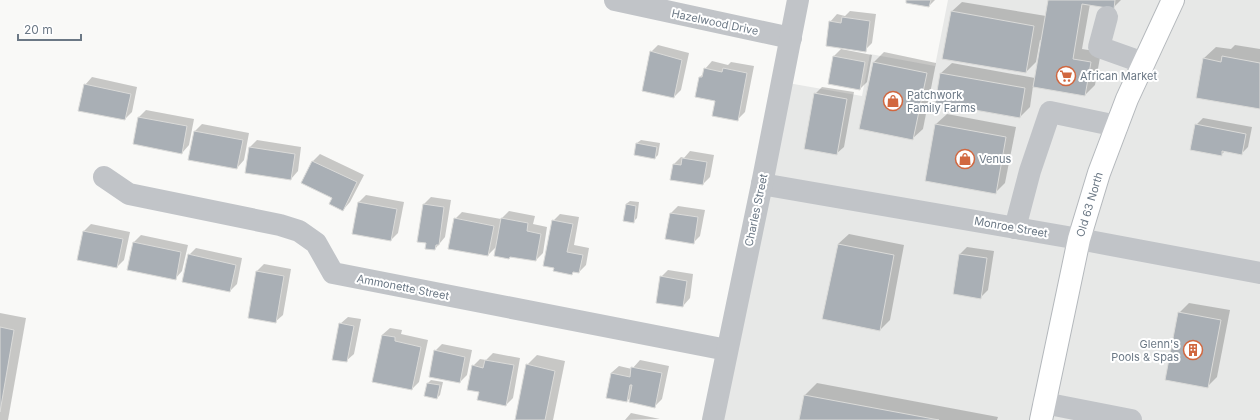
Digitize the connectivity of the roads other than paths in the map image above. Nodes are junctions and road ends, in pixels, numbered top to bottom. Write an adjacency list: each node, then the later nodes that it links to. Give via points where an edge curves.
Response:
1 (615, 0): 5 (street, Hazelwood Drive)
2 (798, 0): 5 (street, Charles Street)
3 (1173, 0): 6 (main road, Old 63 North)
4 (1107, 16): 6 (street, via 1099,47)
5 (791, 38): 9 (street, Charles Street)
6 (1144, 63): 7 (main road, Old 63 North)
7 (1117, 126): 10 (street, via 1050,112 1030,171); 11 (main road, Old 63 North, via 1099,173)
8 (104, 177): 13 (street, Ammonette Street, via 129,194 280,224 299,231 316,243 333,273)
9 (762, 184): 10 (street, Monroe Street); 13 (street, Charles Street)
10 (1015, 228): 11 (street, Monroe Street)
11 (1079, 239): 12 (street, Monroe Street); 14 (main road, Old 63 North)
12 (1260, 273)
13 (727, 350): 15 (street, Charles Street)
14 (1043, 411): 16 (street)
15 (713, 420)
16 (1131, 420)

